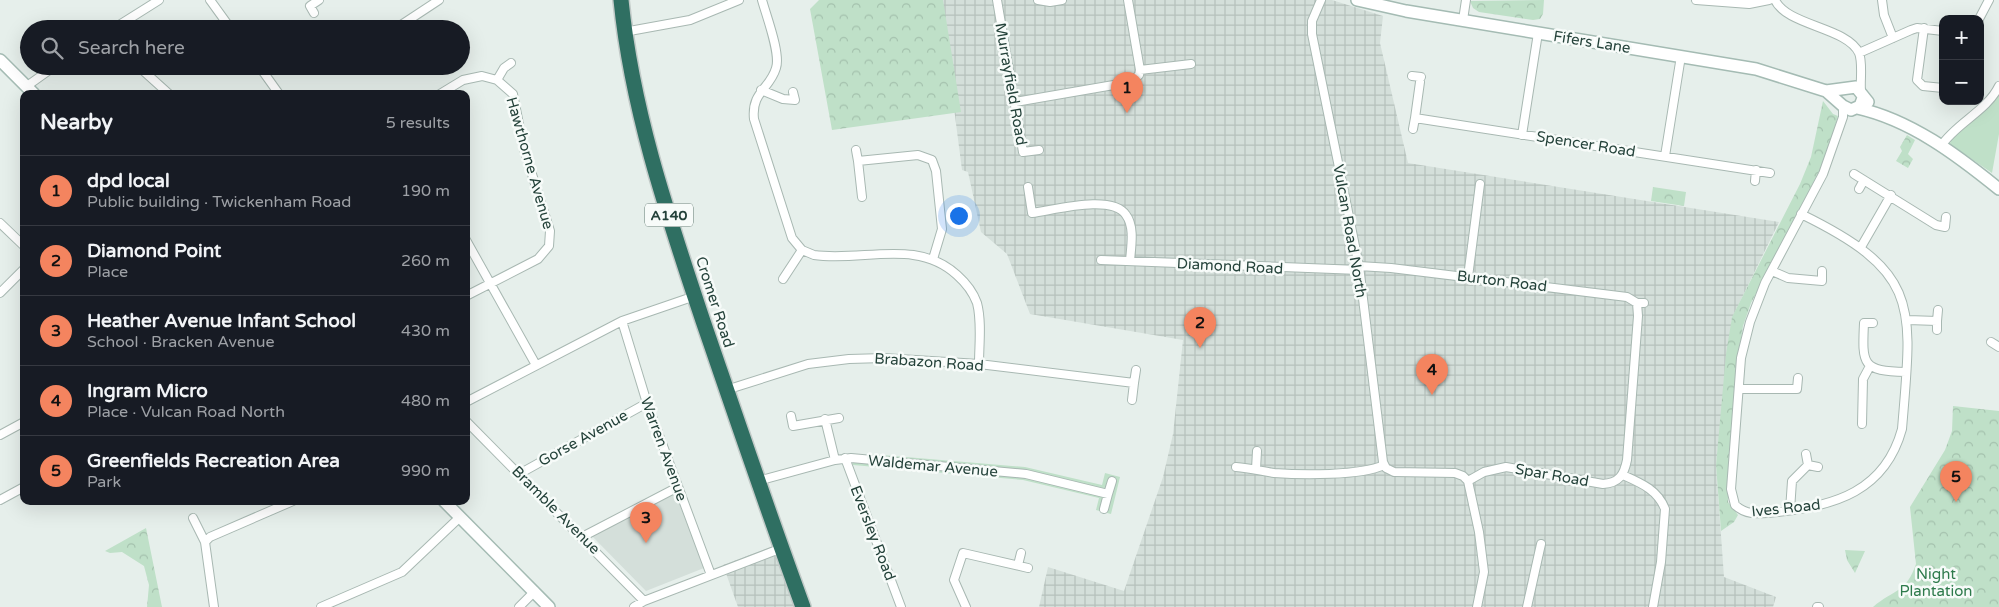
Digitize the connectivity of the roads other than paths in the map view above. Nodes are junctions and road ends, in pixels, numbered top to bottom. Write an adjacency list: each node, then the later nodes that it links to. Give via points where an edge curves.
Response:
1 (159, 0): 22 (street)
2 (210, 0): 23 (street)
3 (319, 0): 20 (street, via 312,9)
4 (439, 0): 24 (street)
5 (621, 0): 28 (highway, Cromer Road / A140)
6 (739, 0): 28 (street, via 690,20)
7 (762, 0): 50 (street, via 777,63)
8 (997, 0): 53 (street, Murrayfield Road)
9 (1038, 0): 10 (street)
10 (1062, 0)
11 (1128, 0): 37 (street)
12 (1321, 0): 90 (street, Vulcan Road North, via 1312,21 1312,34)
13 (1357, 0): 25 (street, Fifers Lane)
14 (1466, 0): 25 (street)
15 (1696, 0): 16 (street, via 1748,4)
16 (1769, 0)
17 (1775, 0): 31 (street, via 1789,15 1832,33)
18 (1882, 0): 30 (street)
19 (1989, 0): 21 (street)
20 (302, 11)
21 (1981, 15)
22 (128, 20)
23 (224, 20)
24 (408, 20)
25 (1463, 20): 29 (street, Fifers Lane)
26 (1924, 28): 27 (street); 30 (street); 45 (street, via 1917,80 1923,86)
27 (1939, 30)
28 (624, 32): 101 (highway, Cromer Road / A140, via 653,166)
29 (1538, 33): 32 (street, Fifers Lane); 59 (street)
30 (1893, 38): 31 (street)
31 (1859, 53): 36 (street)
32 (1681, 56): 51 (street, Fifers Lane, via 1756,69); 63 (street)
33 (0, 60): 46 (street)
34 (511, 63): 42 (street)
35 (1191, 64): 37 (street)
36 (1860, 68): 44 (street); 52 (street)
37 (1140, 70): 53 (street, via 1131,82)
38 (45, 75): 46 (street)
39 (148, 75): 47 (street)
40 (266, 75): 48 (street)
41 (1412, 76): 57 (street, via 1420,79)
42 (497, 80): 49 (street, Hawthorne Avenue, via 472,76); 97 (street, Hawthorne Avenue, via 515,98 524,149 551,238 538,260)
43 (1999, 86): 60 (street, via 1992,97)
44 (1847, 88): 51 (street, Fifers Lane); 52 (street, Fifers Lane, via 1856,87); 55 (street, via 1840,95)
45 (1939, 88)
46 (30, 90)
47 (165, 90)
48 (277, 90)
49 (447, 90)
50 (761, 90): 54 (street, via 783,99 794,96); 86 (street, via 754,102 754,119 792,238)
51 (1826, 91): 55 (street, Fifers Lane)
52 (1862, 95): 55 (street); 56 (street, Fifers Lane)
53 (1014, 102): 62 (street, Murrayfield Road, via 1023,152)
54 (796, 109)
55 (1847, 109): 56 (street, Fifers Lane); 77 (street, Ives Road, via 1823,174)
56 (1882, 115): 60 (street, Fifers Lane)
57 (1415, 118): 58 (street); 59 (street, Spencer Road)
58 (1413, 129)
59 (1522, 135): 63 (street, Spencer Road)
60 (1941, 146): 73 (street, Fifers Lane)
61 (856, 150): 64 (street)
62 (1039, 150)
63 (1665, 156): 65 (street, Spencer Road)
64 (858, 161): 75 (street); 87 (street, via 918,155 932,160 942,229)
65 (1756, 170): 66 (street, Spencer Road); 69 (street)
66 (1770, 172)
67 (1854, 174): 68 (street)
68 (1864, 180): 72 (street); 74 (street)
69 (1755, 181)
70 (1480, 184): 94 (street)
71 (1028, 187): 76 (street)
72 (1859, 189)
73 (1999, 189)
74 (1891, 195): 81 (street, via 1930,222); 85 (street)
75 (862, 197)
76 (1032, 213): 79 (street); 89 (street, via 1101,203 1119,208 1130,224)
77 (1801, 214): 85 (street, Ives Road); 91 (street, Ives Road)
78 (1946, 217): 81 (street)
79 (1034, 222)
80 (0, 223): 83 (street)
81 (1945, 227): 82 (street)
82 (1944, 237)
83 (20, 242)
84 (470, 247): 97 (street)
85 (1861, 247): 103 (street, Ives Road, via 1890,274)
86 (802, 250): 87 (street, via 821,256 910,253); 95 (street)
87 (934, 259): 112 (street, via 960,278 974,296 978,312)
88 (1101, 260): 89 (street, Diamond Road)
89 (1130, 261): 90 (street, Diamond Road, via 1236,267)
90 (1359, 268): 94 (street, Burton Road); 141 (street, Vulcan Road North)
91 (1772, 271): 96 (street, via 1788,278); 119 (street, Ives Road, via 1756,302 1746,336)
92 (1822, 271): 96 (street)
93 (20, 273): 99 (street)
94 (1468, 277): 147 (street, Burton Road, via 1627,297 1640,303)
95 (783, 280)
96 (1822, 281): 98 (street)
97 (491, 283): 100 (street, Hawthorne Avenue); 113 (street)
98 (1822, 290)
99 (0, 293)
100 (470, 294)
101 (695, 296): 105 (street); 121 (highway, Cromer Road / A140)
102 (1938, 310): 104 (street)
103 (1908, 320): 104 (street); 116 (street, Ives Road)
104 (1937, 320): 109 (street)
105 (622, 322): 113 (street); 125 (street, Warren Avenue)
106 (1855, 322): 107 (street)
107 (1864, 323): 108 (street); 114 (street, via 1862,350)
108 (1873, 323)
109 (1937, 330)
110 (1991, 342): 111 (street)
111 (1998, 350)
112 (979, 364): 118 (street, Brabazon Road); 121 (street, Brabazon Road, via 849,358 808,364)
113 (536, 366): 123 (street)
114 (1870, 366): 116 (street); 126 (street, via 1863,379)
115 (1136, 370): 118 (street)
116 (1906, 372): 158 (street, Ives Road, via 1898,440 1880,472 1851,494 1814,508)
117 (1798, 378): 120 (street)
118 (1134, 383): 124 (street)
119 (1739, 388): 120 (street); 158 (street, Ives Road, via 1732,499 1740,510 1748,514)
120 (1797, 389): 122 (street)
121 (726, 390): 148 (highway, Cromer Road / A140)
122 (1797, 398)
123 (470, 400)
124 (1132, 400)
125 (646, 403): 146 (street, Gorse Avenue); 151 (street, Warren Avenue)
126 (1862, 412): 127 (street); 132 (street)
127 (1872, 412)
128 (791, 416): 134 (street)
129 (839, 418): 130 (street)
130 (826, 419): 134 (street); 140 (street)
131 (20, 424): 136 (street)
132 (1862, 424)
133 (470, 425): 146 (street, Bramble Avenue)
134 (794, 426): 135 (street)
135 (796, 435)
136 (0, 436)
137 (1257, 451): 145 (street)
138 (1806, 454): 142 (street)
139 (845, 458): 140 (street, Waldemar Avenue); 153 (street, Waldemar Avenue, via 1030,474); 177 (street, Eversley Road)
140 (835, 460): 148 (street, Waldemar Avenue)
141 (1384, 465): 145 (street, via 1363,472 1274,473); 150 (street, via 1394,472 1455,473)
142 (1808, 465): 144 (street); 158 (street, via 1792,481)
143 (1236, 467): 145 (street)
144 (1818, 467)
145 (1256, 469)
146 (519, 474): 161 (street, Bramble Avenue)
147 (1623, 476): 150 (street, Spar Road, via 1603,484 1506,467 1484,472); 181 (street, via 1658,495 1665,509)
148 (758, 481): 164 (highway, Cromer Road / A140)
149 (1112, 481): 153 (street)
150 (1468, 481): 179 (street, via 1484,572)
151 (678, 487): 161 (street); 168 (street, Warren Avenue)
152 (20, 489): 154 (street)
153 (1108, 494): 157 (street)
154 (0, 500)
155 (284, 505): 162 (street)
156 (448, 505): 159 (street)
157 (1104, 509)
158 (1790, 510)
159 (460, 517): 169 (street); 172 (street, via 408,568)
160 (193, 518): 162 (street)
161 (582, 537): 170 (street, Bramble Avenue)
162 (204, 542): 171 (street)
163 (1541, 544): 180 (street)
164 (782, 548): 168 (street); 176 (highway, Cromer Road / A140)
165 (1021, 552): 166 (street)
166 (1018, 566): 167 (street); 178 (street, via 963,553 954,580)
167 (1028, 568)
168 (711, 575): 170 (street)
169 (535, 592): 173 (street); 174 (street)
170 (644, 601): 175 (street)
171 (214, 607)
172 (321, 607)
173 (519, 607)
174 (549, 607)
175 (634, 607)
176 (803, 607)
177 (901, 607)
178 (966, 607)
179 (1477, 607)
180 (1527, 607)
181 (1653, 607)

